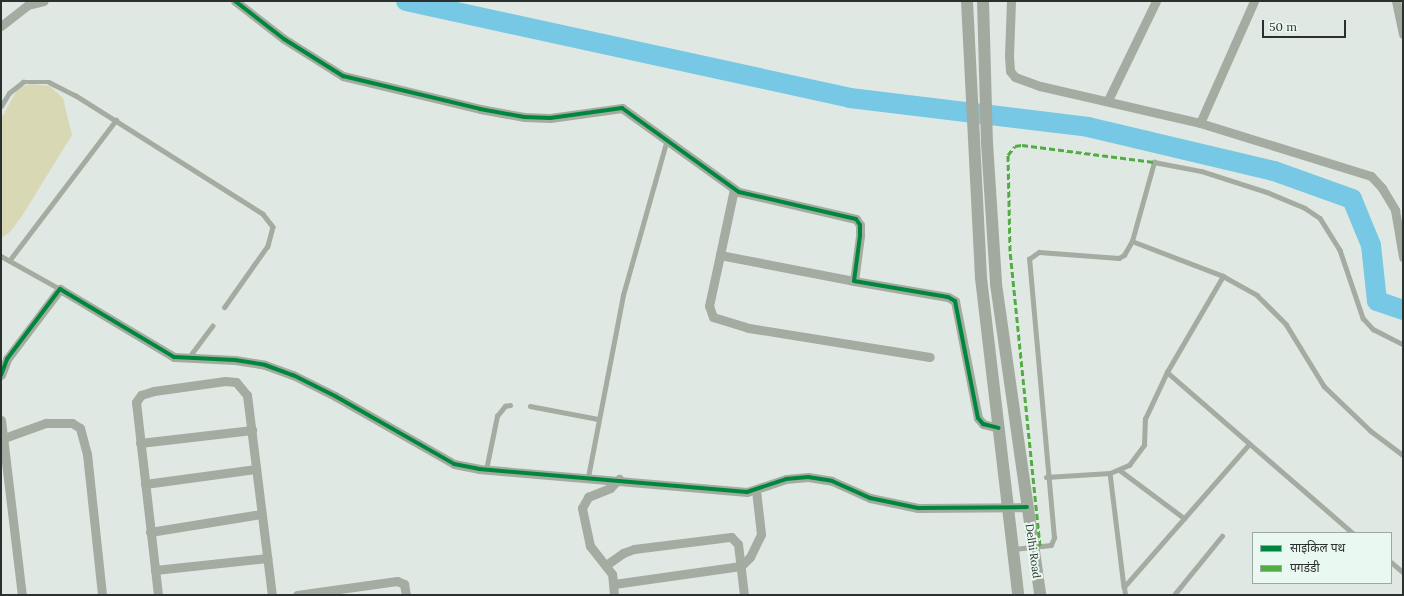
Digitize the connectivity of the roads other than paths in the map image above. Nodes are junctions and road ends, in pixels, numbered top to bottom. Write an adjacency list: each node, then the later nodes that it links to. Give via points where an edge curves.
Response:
1 (44, 1): 9 (street, via 22,9)
2 (235, 1): 15 (street, via 284,39 343,76 480,110 524,117 550,118 622,108)
3 (967, 1): 37 (main road, Delhi Road, via 981,278)
4 (983, 1): 52 (main road, Delhi Road, via 987,143 996,284)
5 (1012, 1): 11 (street, via 1009,56 1010,71 1015,77 1040,86)
6 (1156, 1): 11 (street)
7 (1254, 1): 14 (street)
8 (1396, 1): 10 (street)
9 (1, 26)
10 (1403, 34)
11 (1108, 100): 14 (street)
12 (1, 106): 13 (lane, via 17,85 30,80 44,80 75,94)
13 (116, 120): 22 (lane); 26 (lane, via 216,182 271,222 273,233 268,246)
14 (1200, 123): 17 (street, via 1371,176 1382,188 1395,210)
15 (668, 140): 16 (street); 35 (lane, via 623,294)
16 (734, 189): 19 (street); 24 (street, via 758,199 856,219 860,225 860,236)
17 (1401, 229): 21 (street)
18 (1132, 240): 23 (lane); 28 (lane, via 1154,162 1201,171 1267,192 1305,208 1320,218 1340,250 1363,318 1373,329); 48 (lane, via 1127,252 1119,258 1047,252 1035,253 1029,259)
19 (720, 255): 24 (street); 29 (street, via 709,306 713,317 749,328)
20 (1, 256): 22 (lane)
21 (1403, 257)
22 (9, 261): 25 (lane)
23 (1223, 276): 31 (lane); 42 (lane, via 1243,286 1271,308 1286,324 1324,386 1371,431)
24 (854, 281): 37 (street, via 948,297 955,301 978,418 982,424)
25 (60, 289): 30 (street, via 157,350); 32 (street, via 7,359)
26 (225, 307)
27 (212, 326): 30 (lane)
28 (1403, 344)
29 (930, 357)
30 (188, 359): 44 (street, via 265,365 335,396 454,464)
31 (1167, 372): 41 (lane); 45 (lane, via 1145,419 1144,445)
32 (1, 375)
33 (510, 405): 44 (lane, via 504,406 497,416)
34 (530, 406): 35 (lane)
35 (598, 419): 47 (lane)
36 (1, 420): 39 (street)
37 (999, 428): 53 (main road, Delhi Road)
38 (252, 430): 40 (street); 40 (street, via 246,395 241,386 236,382 214,382 141,395 136,402); 43 (street)
39 (4, 438): 70 (street); 71 (street, via 46,424 72,423 80,428 87,454)
40 (140, 443): 50 (street)
41 (1250, 444): 55 (lane); 57 (lane)
42 (1403, 455)
43 (256, 469): 50 (street); 54 (street)
44 (486, 470): 47 (street)
45 (1121, 471): 46 (lane); 55 (lane)
46 (1110, 473): 48 (lane); 68 (lane)
47 (588, 477): 49 (street)
48 (1046, 477): 59 (lane, via 1053,542 1051,545)
49 (619, 479): 51 (street); 63 (street, via 610,488 588,497 582,508 590,546)
50 (145, 484): 56 (street)
51 (756, 490): 53 (street, via 775,482 808,477 832,481 870,498 897,505 952,509); 64 (street, via 761,534 750,557)
52 (1027, 506): 53 (street); 59 (main road, Delhi Road)
53 (1008, 507): 60 (main road, Delhi Road)
54 (261, 514): 56 (street); 61 (street)
55 (1184, 518): 68 (lane)
56 (150, 532): 65 (street)
57 (1352, 532)
58 (1222, 536): 81 (lane)
59 (1033, 547): 60 (lane); 79 (main road, Delhi Road)
60 (1013, 549): 78 (main road, Delhi Road)
61 (267, 558): 65 (street); 73 (street)
62 (1392, 563): 66 (lane)
63 (606, 565): 64 (street, via 623,553 634,550 731,537 738,544); 67 (street)
64 (741, 566): 67 (street); 77 (street)
65 (155, 570): 72 (street)
66 (1403, 572)
67 (614, 584): 76 (street)
68 (1124, 587): 80 (lane)
69 (355, 590): 74 (street); 75 (street, via 397,581 404,584)
70 (22, 595)
71 (102, 595)
72 (158, 595)
73 (272, 595)
74 (297, 595)
75 (406, 595)
76 (614, 595)
77 (744, 595)
78 (1018, 595)
79 (1040, 595)
80 (1125, 595)
81 (1174, 595)

